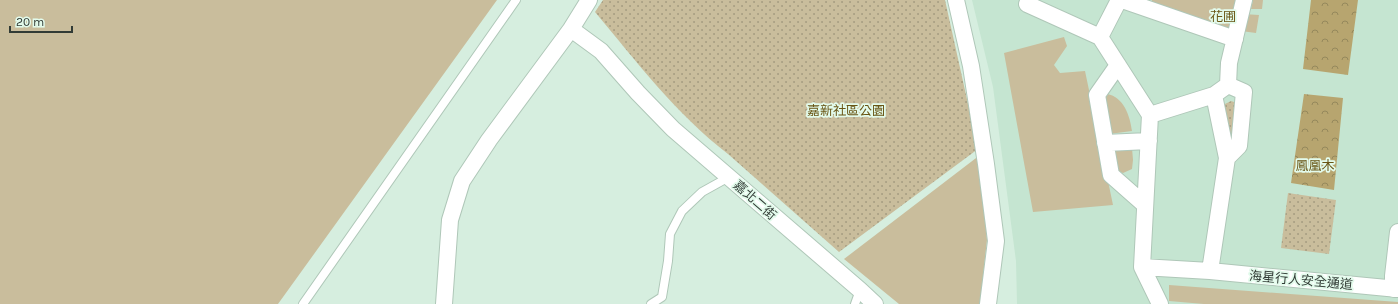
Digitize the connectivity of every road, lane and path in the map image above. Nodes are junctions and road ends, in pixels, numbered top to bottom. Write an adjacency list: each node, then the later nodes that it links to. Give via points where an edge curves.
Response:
1 (516, 0): 25 (lane)
2 (589, 0): 8 (street)
3 (956, 0): 29 (street, via 970,66 996,241)
4 (1029, 0): 9 (street, via 1027,4)
5 (1121, 0): 7 (street); 9 (street)
6 (1244, 0): 10 (street)
7 (1151, 5): 10 (street)
8 (571, 29): 18 (street, 嘉北二街, via 601,51 673,129); 26 (street, via 462,181 450,220)
9 (1100, 37): 11 (street)
10 (1235, 38): 12 (street, via 1229,63)
11 (1118, 65): 14 (street); 16 (street, via 1097,95)
12 (1228, 85): 13 (street); 17 (street, via 1244,92 1240,146)
13 (1214, 94): 14 (street); 17 (street)
14 (1150, 115): 15 (street)
15 (1149, 141): 16 (street); 19 (street)
16 (1105, 143): 19 (street, via 1111,175)
17 (1227, 158): 22 (street)
18 (729, 177): 24 (street, 嘉北二街); 27 (lane, via 702,192 682,211 670,234 662,297)
19 (1145, 205): 21 (street)
20 (1398, 232): 23 (street, 海星行人安全通道, via 1393,276)
21 (1142, 267): 22 (street, 海星行人安全通道); 30 (street)
22 (1210, 271): 23 (street, 海星行人安全通道)
23 (1396, 289)
24 (857, 297): 28 (street, 嘉北二街)
25 (304, 304)
26 (444, 304)
27 (651, 304)
28 (875, 304)
29 (988, 304)
30 (1160, 304)

